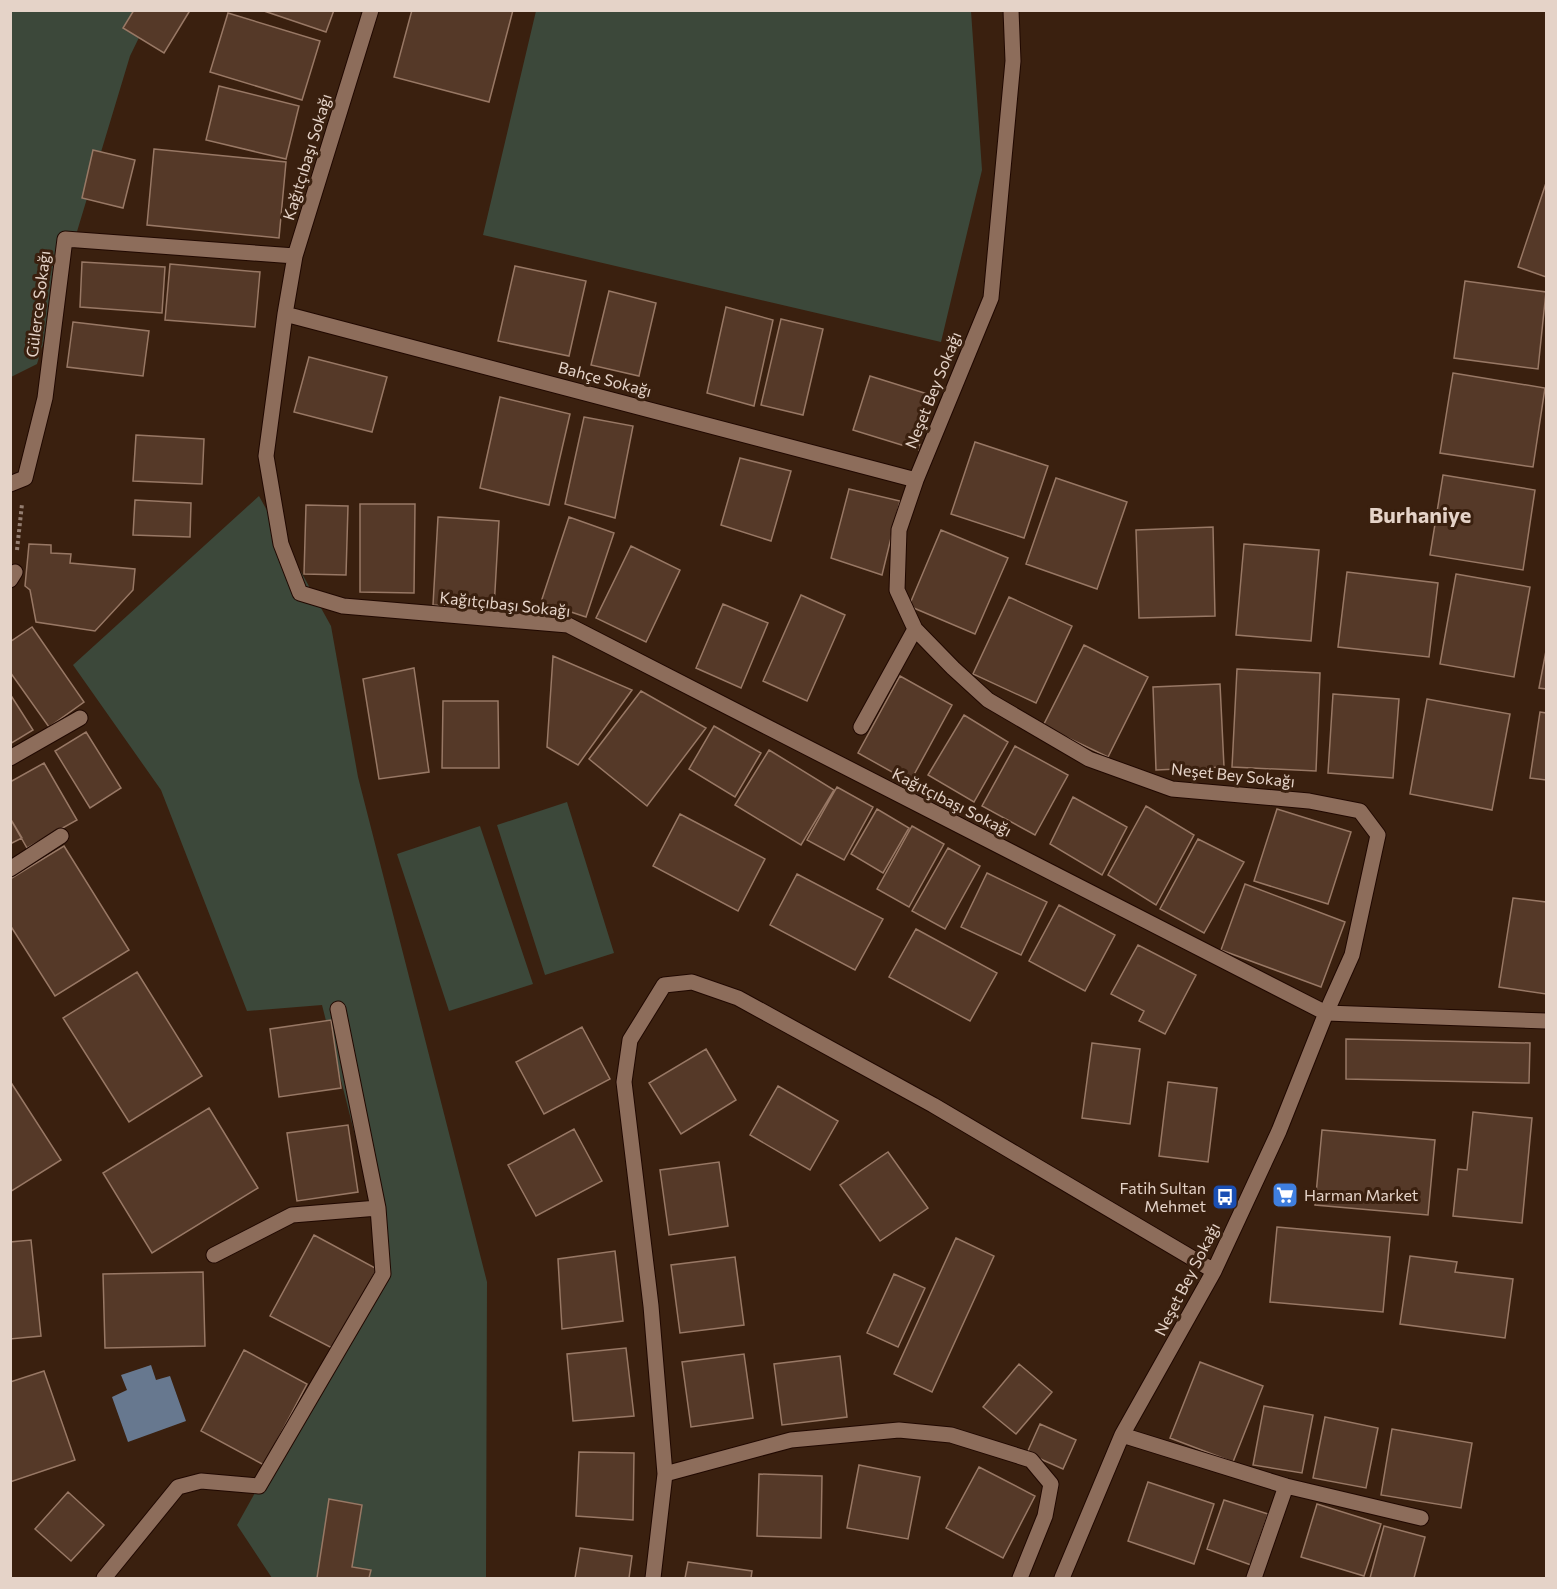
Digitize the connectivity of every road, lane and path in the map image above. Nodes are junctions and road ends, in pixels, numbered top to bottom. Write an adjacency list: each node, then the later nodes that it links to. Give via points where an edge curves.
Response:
1 (371, 10): 3 (street, Kağıtçıbaşı Sokağı)
2 (1011, 10): 5 (street, Neşet Bey Sokağı, via 1013,61 991,298)
3 (295, 256): 4 (street, Kağıtçıbaşı Sokağı); 6 (street, Gülerce Sokağı, via 65,239 45,398)
4 (285, 314): 5 (street, Bahçe Sokağı); 15 (street, Kağıtçıbaşı Sokağı, via 266,456 281,544 300,593 343,606 568,626)
5 (915, 480): 8 (street, Neşet Bey Sokağı, via 899,530 897,590)
6 (18, 481): 7 (path)
7 (13, 576)
8 (915, 629): 10 (street); 15 (street, Neşet Bey Sokağı, via 988,700 1089,759 1172,789 1309,801 1360,811 1378,835 1352,955)
9 (80, 718): 11 (street)
10 (861, 727)
11 (10, 758)
12 (62, 836): 13 (street)
13 (10, 869)
14 (338, 1009): 17 (street)
15 (1326, 1013): 16 (street); 19 (street, Neşet Bey Sokağı, via 1279,1131)
16 (1546, 1021)
17 (378, 1208): 18 (street, via 292,1215); 24 (street, via 383,1274 259,1486 201,1481 178,1487)
18 (214, 1255)
19 (1214, 1271): 20 (street, Neşet Bey Sokağı); 21 (street, via 933,1105 738,998 692,982 664,985 630,1040 624,1082 651,1306)
20 (1122, 1435): 22 (street); 27 (street, Neşet Bey Sokağı)
21 (665, 1474): 25 (street); 26 (street, via 791,1440 899,1430 951,1436 1031,1460 1051,1484 1045,1516)
22 (1286, 1486): 23 (street); 28 (street)
23 (1421, 1518)
24 (104, 1578)
25 (653, 1578)
26 (1020, 1578)
27 (1062, 1578)
28 (1254, 1578)

